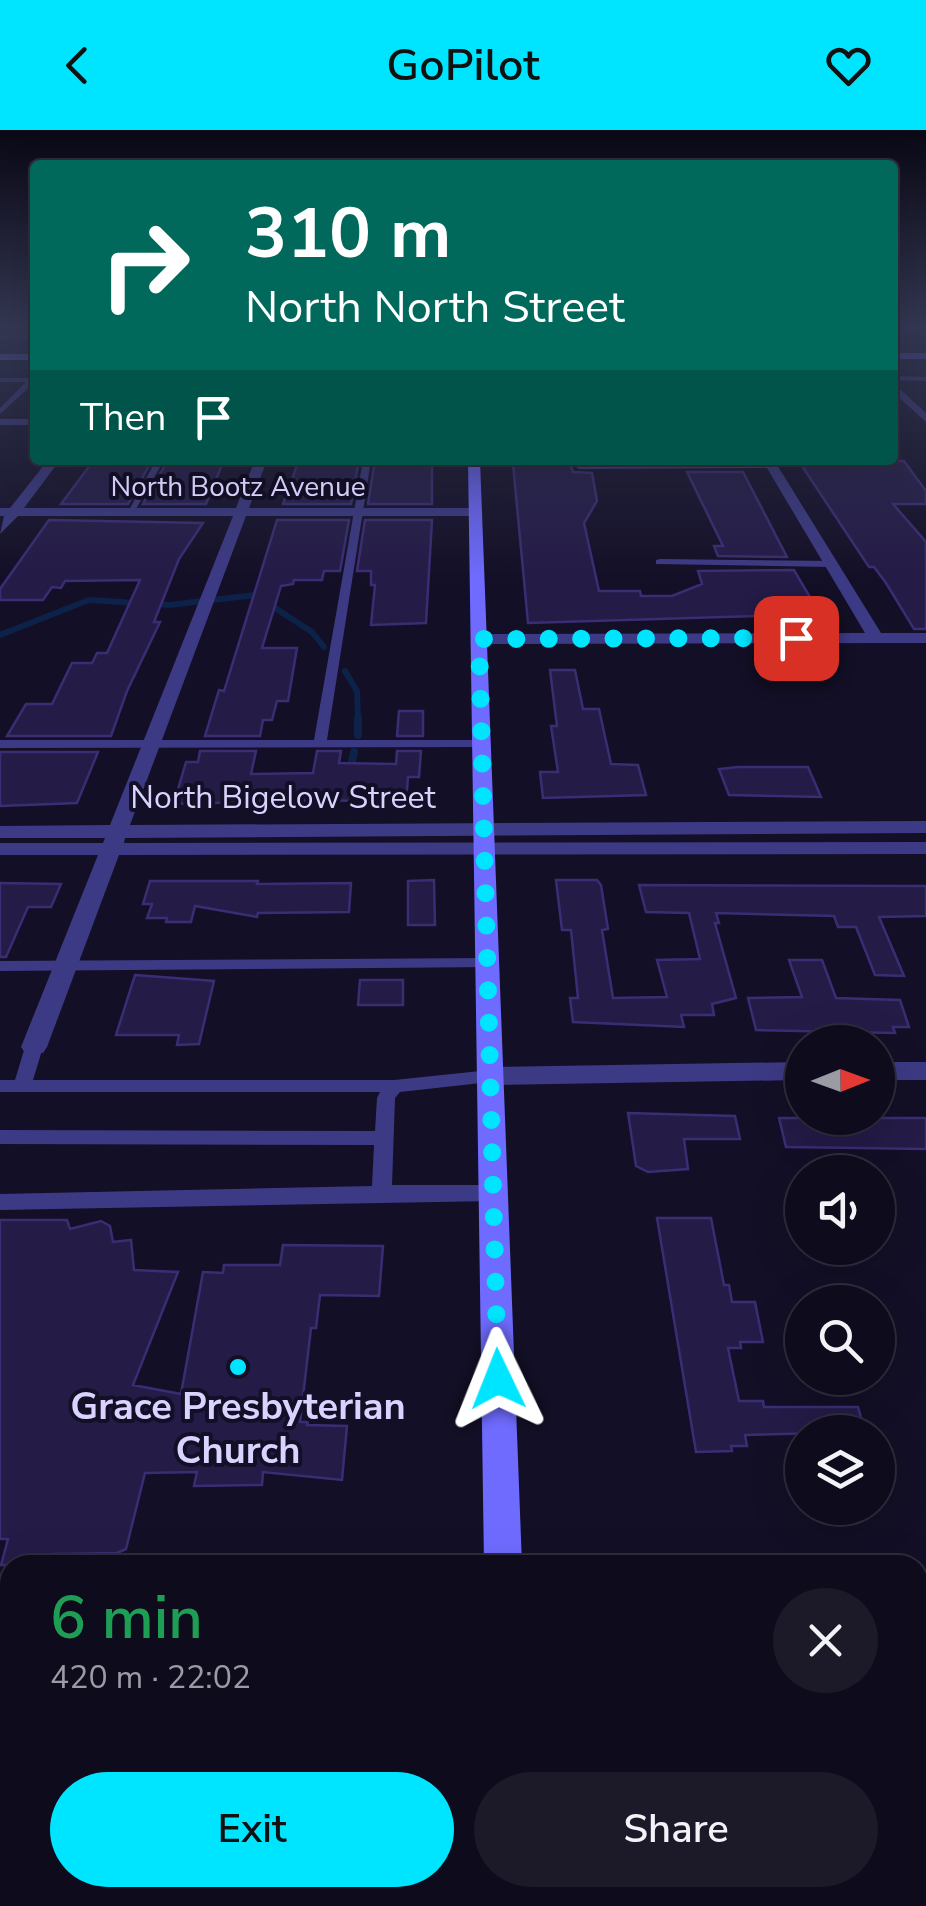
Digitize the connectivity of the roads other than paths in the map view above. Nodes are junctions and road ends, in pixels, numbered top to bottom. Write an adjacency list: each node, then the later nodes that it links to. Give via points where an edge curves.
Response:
1 (0, 422): 2 (street)
2 (30, 422)
3 (49, 465): 9 (street)
4 (157, 465): 10 (lane)
5 (258, 465): 11 (street)
6 (367, 465): 12 (lane)
7 (474, 465): 13 (main road)
8 (771, 465): 16 (street)
9 (7, 512): 10 (street, North Bootz Avenue); 14 (street)
10 (130, 512): 11 (street, North Bootz Avenue)
11 (240, 512): 12 (street, North Bootz Avenue); 22 (street)
12 (358, 512): 13 (street, North Bootz Avenue); 20 (lane)
13 (476, 512): 19 (main road)
14 (0, 530)
15 (660, 562): 16 (lane)
16 (831, 564): 17 (street)
17 (876, 638): 18 (street); 19 (street)
18 (926, 638)
19 (479, 639): 23 (main road)
20 (320, 743): 22 (lane); 23 (lane)
21 (0, 744): 22 (lane)
22 (151, 744): 27 (street)
23 (483, 744): 26 (main road)
24 (926, 827): 26 (street, North Bigelow Street)
25 (0, 832): 27 (street, North Bigelow Street)
26 (487, 838): 27 (street, North Bigelow Street); 28 (street, North Bigelow Street); 30 (main road)
27 (115, 840): 29 (street, North Bigelow Street); 32 (street)
28 (926, 848)
29 (0, 849)
30 (488, 963): 32 (lane); 37 (main road)
31 (0, 966): 32 (lane)
32 (64, 966): 33 (street)
33 (34, 1047): 39 (lane)
34 (926, 1070): 35 (street)
35 (895, 1071)
36 (785, 1072): 37 (street)
37 (490, 1076): 40 (lane); 44 (main road)
38 (0, 1086): 39 (lane)
39 (22, 1086): 40 (lane)
40 (394, 1086): 42 (lane, via 386,1098)
41 (0, 1137): 42 (lane)
42 (384, 1138): 43 (lane)
43 (382, 1193): 44 (lane); 45 (lane)
44 (493, 1193): 46 (main road)
45 (0, 1202)
46 (502, 1555)

